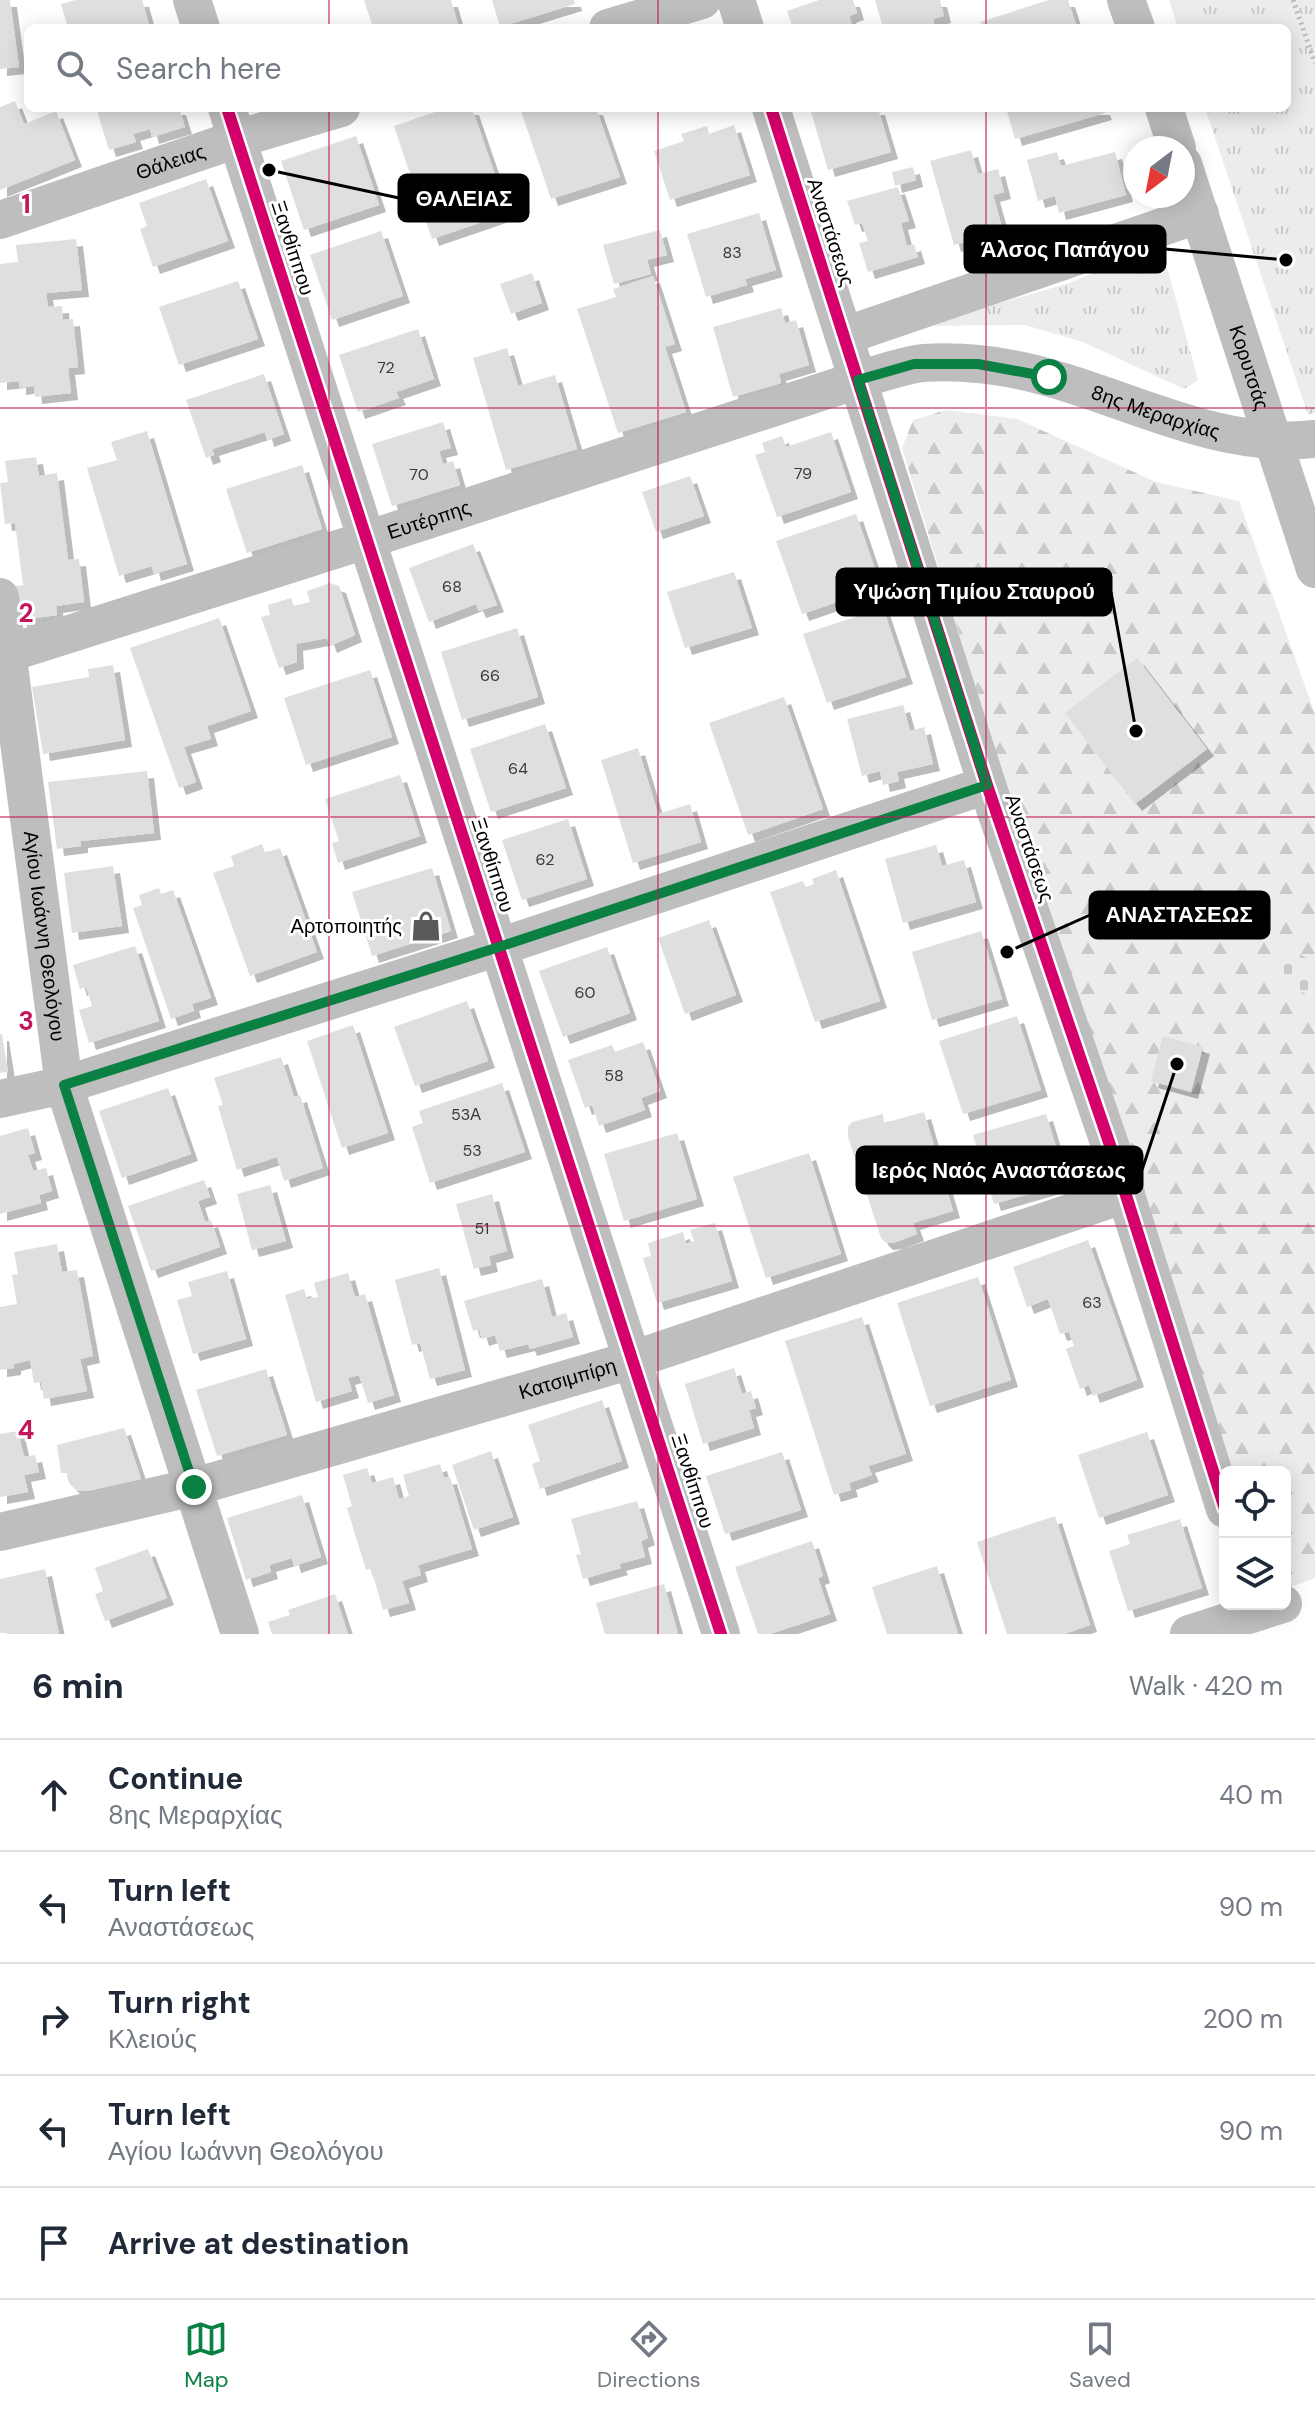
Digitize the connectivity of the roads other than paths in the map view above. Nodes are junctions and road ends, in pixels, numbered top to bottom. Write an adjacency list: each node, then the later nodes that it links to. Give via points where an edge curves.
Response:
1 (192, 0): 5 (street)
2 (702, 0): 6 (street)
3 (736, 0): 7 (street)
4 (1126, 0): 8 (street)
5 (200, 24)
6 (621, 24)
7 (744, 24)
8 (1135, 24)
9 (314, 112): 12 (street, Θάλειας)
10 (772, 112): 17 (street, Αναστάσεως)
11 (1165, 112): 13 (street)
12 (232, 124): 16 (street, Θάλειας); 21 (street, Ξανθίππου)
13 (1173, 136)
14 (1195, 199): 15 (street, Κορυτσάς)
15 (1200, 214): 17 (street); 20 (street, Κορυτσάς)
16 (0, 220)
17 (844, 336): 18 (street, Αναστάσεως)
18 (858, 380): 20 (street, 8ης Μεραρχίας, via 914,364 978,364 1049,377 1212,431); 21 (street, Ευτέρπης); 25 (street, Αναστάσεως)
19 (1315, 439): 20 (street, 8ης Μεραρχίας)
20 (1274, 442): 22 (street, Κορυτσάς)
21 (366, 540): 24 (street, Ευτέρπης); 26 (street, Ξανθίππου)
22 (1315, 569)
23 (0, 597): 24 (street, Αγίου Ιωάννη Θεολόγου)
24 (4, 654): 27 (street, Αγίου Ιωάννη Θεολόγου)
25 (987, 785): 26 (street); 29 (street, Αναστάσεως)
26 (499, 947): 27 (street); 30 (street, Ξανθίππου)
27 (64, 1085): 28 (street); 31 (street, Αγίου Ιωάννη Θεολόγου)
28 (0, 1099)
29 (1126, 1194): 30 (street, Κατσιμπίρη); 32 (street, Αναστάσεως)
30 (632, 1360): 31 (street, Κατσιμπίρη); 37 (street, Ξανθίππου)
31 (194, 1487): 33 (street, Κατσιμπίρη); 36 (street, Αγίου Ιωάννη Θεολόγου)
32 (1219, 1490)
33 (0, 1532)
34 (1315, 1593): 35 (street)
35 (1270, 1611): 38 (street)
36 (240, 1634)
37 (721, 1634)
38 (1189, 1634)

